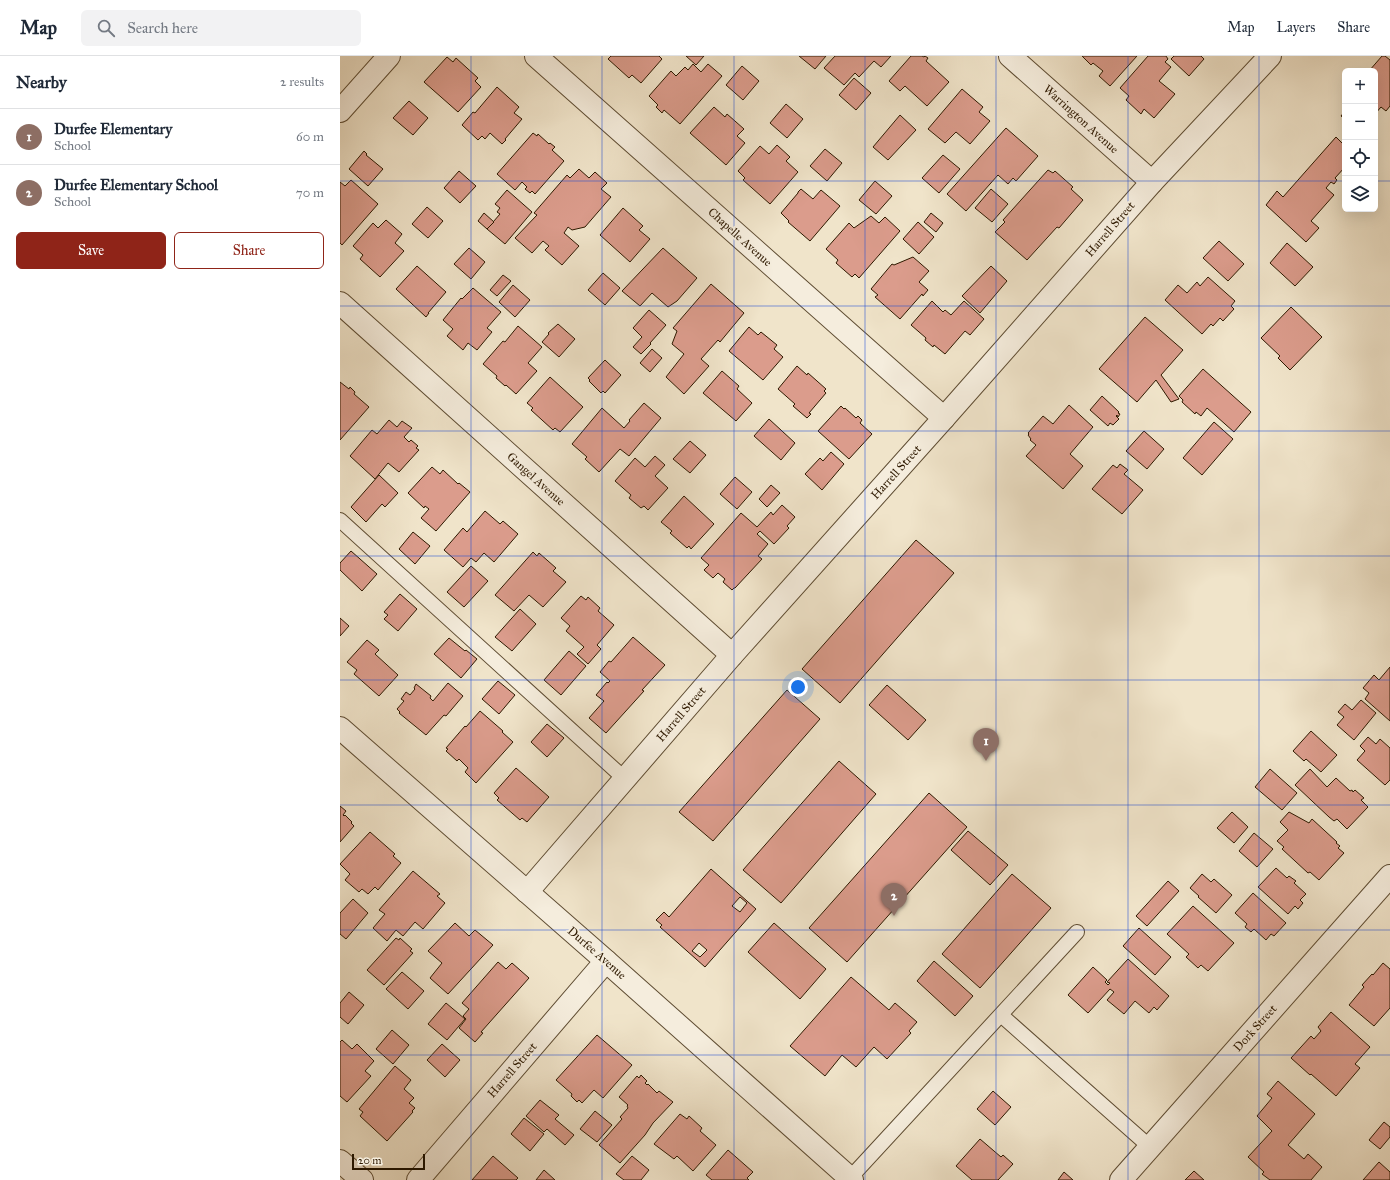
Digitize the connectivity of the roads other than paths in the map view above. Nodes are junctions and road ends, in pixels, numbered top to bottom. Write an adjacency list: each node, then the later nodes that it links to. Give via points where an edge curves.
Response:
1 (389, 56): 5 (street)
2 (536, 56): 8 (street, Chapelle Avenue)
3 (1010, 56): 6 (street, Warrington Avenue)
4 (1270, 56): 6 (street, Harrell Street)
5 (340, 111)
6 (1152, 182): 8 (street, Harrell Street)
7 (340, 303): 10 (street, Gangel Avenue)
8 (944, 418): 10 (street, Harrell Street)
9 (340, 520): 12 (lane)
10 (732, 655): 12 (street, Harrell Street)
11 (340, 728): 14 (street, Durfee Avenue)
12 (625, 779): 14 (street, Harrell Street)
13 (1390, 876): 18 (street, Dork Street)
14 (527, 892): 16 (street, Durfee Avenue)
15 (1077, 932): 17 (lane)
16 (606, 961): 20 (street, Durfee Avenue); 22 (street, Harrell Street)
17 (1001, 1015): 18 (lane); 20 (lane)
18 (1150, 1147): 23 (street, Dork Street)
19 (340, 1161): 21 (street)
20 (851, 1179)
21 (362, 1180)
22 (418, 1180)
23 (1121, 1180)

